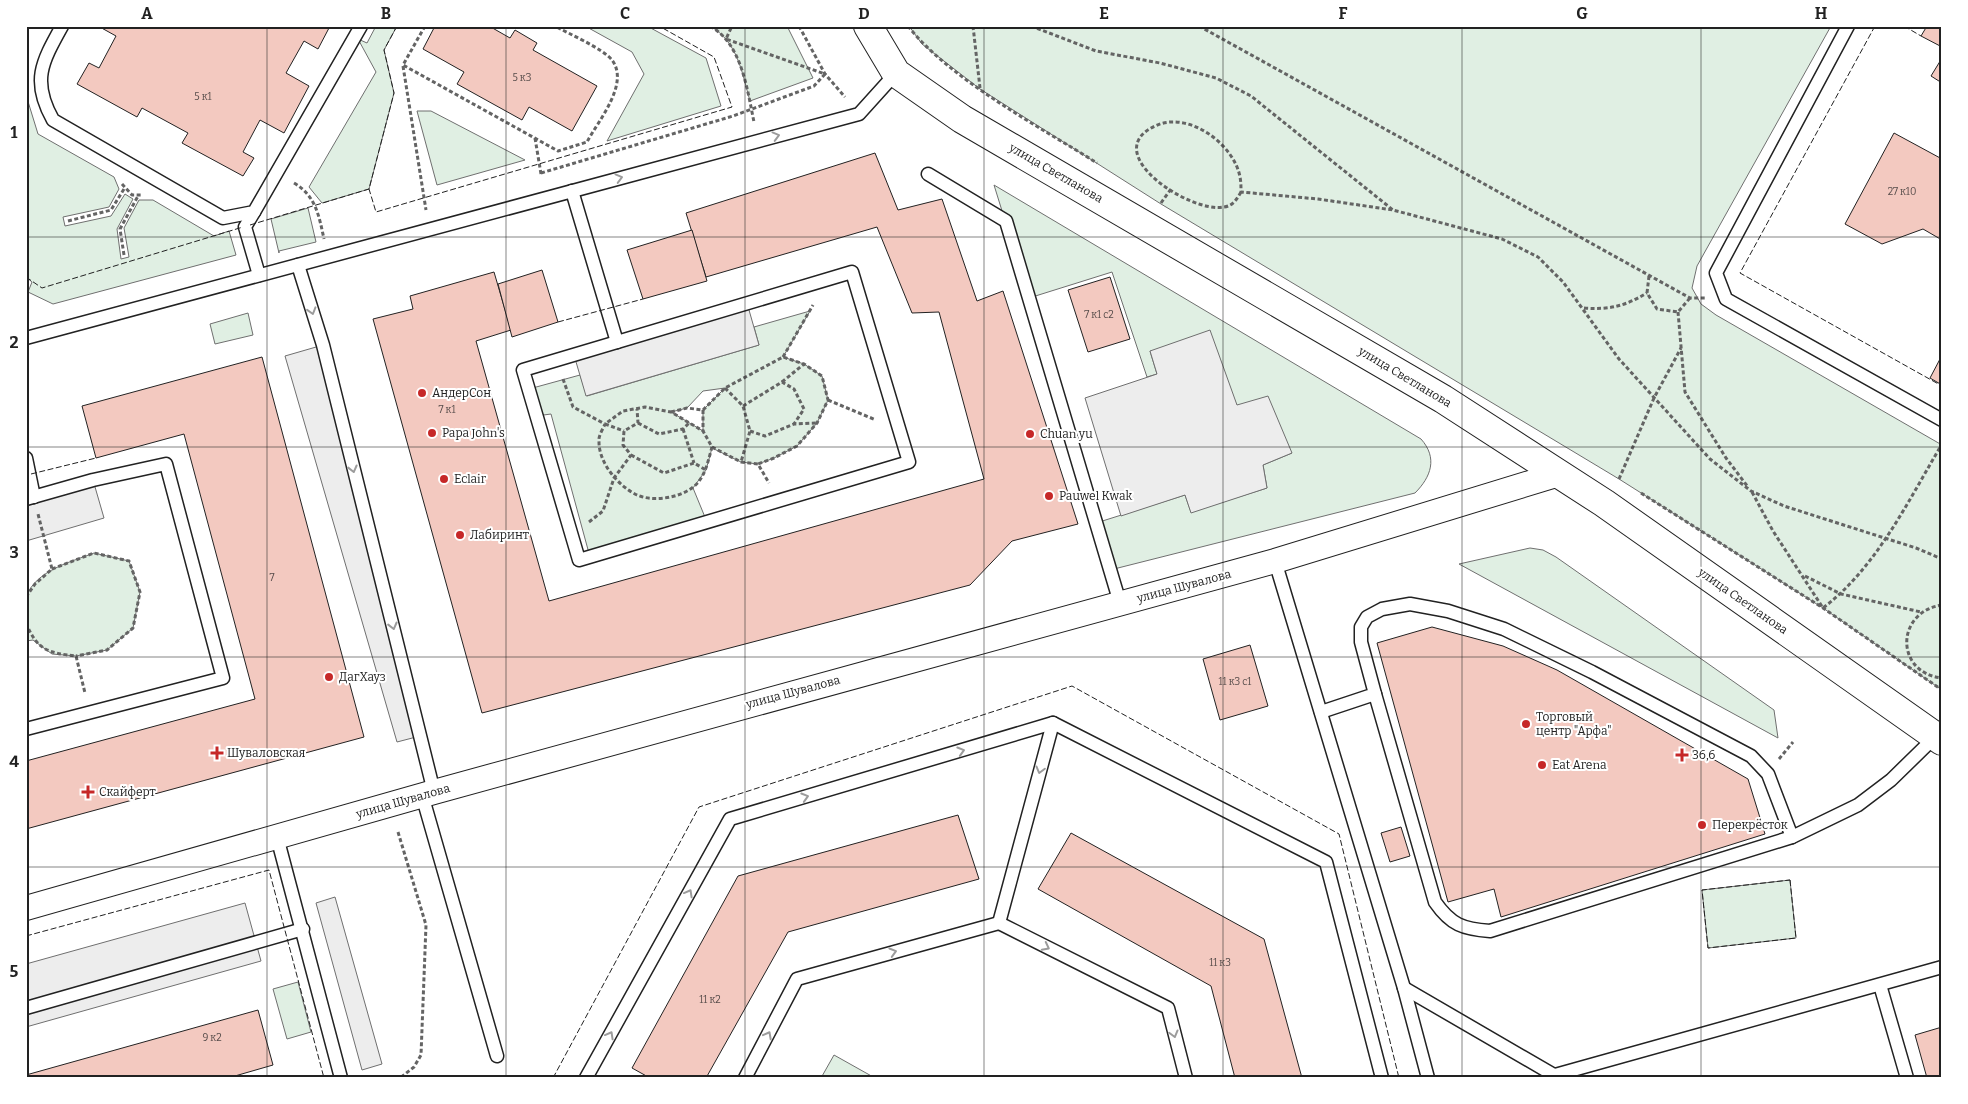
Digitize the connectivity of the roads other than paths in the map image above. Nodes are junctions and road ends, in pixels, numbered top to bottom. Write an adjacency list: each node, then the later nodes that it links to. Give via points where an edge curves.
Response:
1 (62, 26): 8 (lane, via 43,59 40,81 44,104 53,120 223,218)
2 (361, 26): 8 (lane)
3 (868, 26): 5 (street, улица Светланова)
4 (1848, 26): 13 (lane, via 1716,274 1726,299)
5 (896, 73): 7 (lane, one-way to 5, via 859,114); 15 (street, улица Светланова, via 962,119 1444,399)
6 (928, 174): 18 (lane, via 1006,221)
7 (572, 191): 9 (lane); 12 (lane)
8 (254, 212): 10 (lane, via 245,227)
9 (298, 265): 10 (lane); 24 (lane, one-way to 24, via 323,345)
10 (258, 275): 11 (lane)
11 (26, 338)
12 (617, 342): 12 (lane, via 852,272 909,462 579,560 523,370)
13 (1942, 420)
14 (26, 458): 16 (lane)
15 (1559, 474): 17 (street, улица Шувалова); 23 (street, улица Светланова)
16 (30, 498): 22 (lane, via 166,464 223,678)
17 (1275, 561): 18 (street, улица Шувалова); 20 (lane)
18 (1120, 603): 24 (street, улица Шувалова)
19 (1375, 694): 20 (lane); 26 (lane, via 1361,642 1361,627 1367,617 1382,609 1410,604 1429,607 1504,629 1751,756 1768,774); 26 (lane, via 1435,902 1446,917 1466,929 1490,931)
20 (1321, 712): 32 (lane)
21 (1053, 723): 28 (lane, one-way to 28); 37 (lane, one-way to 21, via 730,819); 40 (lane, via 1326,862)
22 (26, 729)
23 (1939, 738): 26 (lane, via 1858,805)
24 (428, 794): 25 (street, улица Шувалова); 34 (lane)
25 (277, 837): 27 (street, улица Шувалова); 29 (lane)
26 (1792, 837)
27 (26, 908)
28 (999, 923): 38 (lane, one-way to 28, via 797,979); 39 (lane, one-way to 39, via 1168,1008)
29 (303, 929): 33 (lane); 36 (lane)
30 (1942, 967): 31 (lane)
31 (1880, 985): 35 (lane); 42 (lane)
32 (1404, 988): 35 (lane); 41 (lane)
33 (26, 1008)
34 (497, 1056)
35 (1557, 1076)
36 (341, 1078)
37 (586, 1078)
38 (745, 1078)
39 (1186, 1078)
40 (1382, 1078)
41 (1428, 1078)
42 (1907, 1078)

